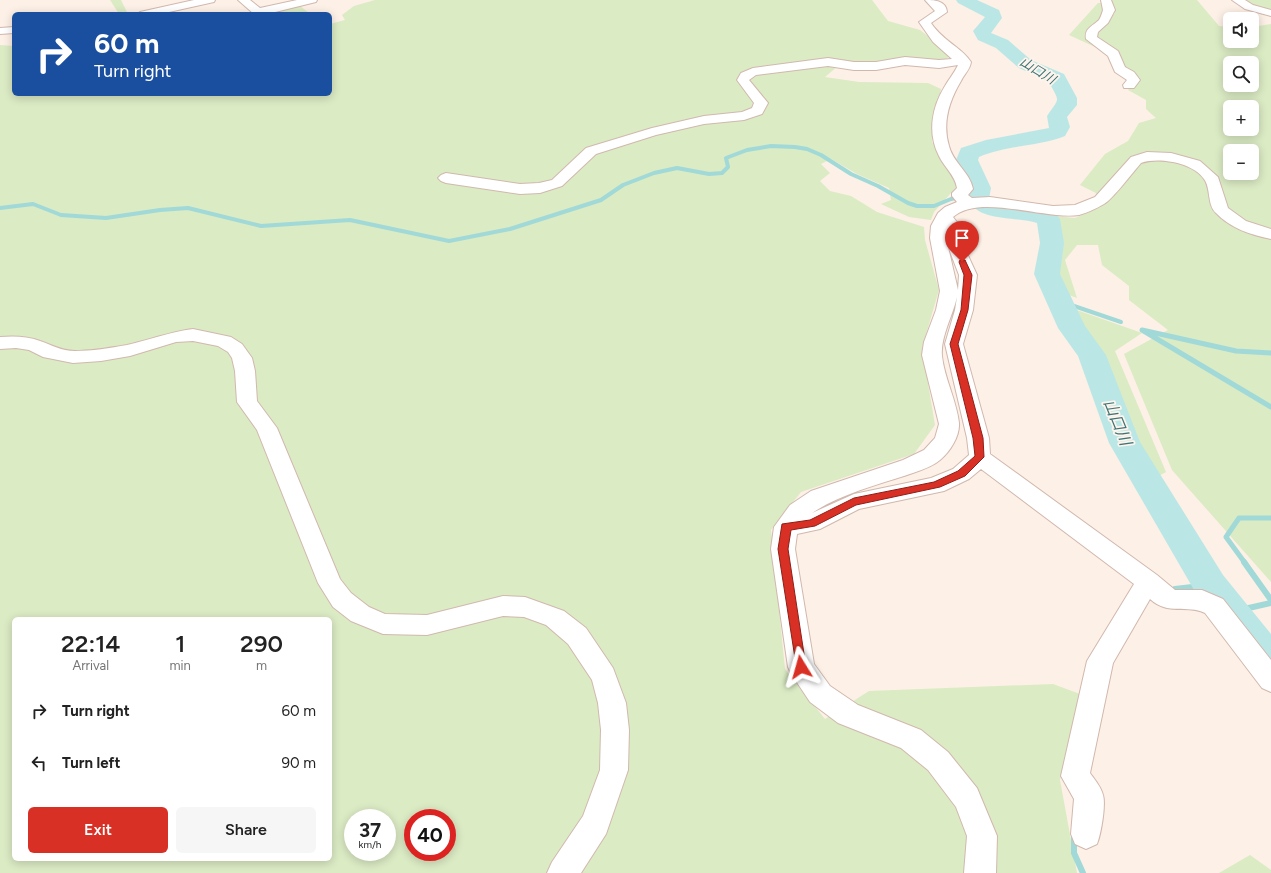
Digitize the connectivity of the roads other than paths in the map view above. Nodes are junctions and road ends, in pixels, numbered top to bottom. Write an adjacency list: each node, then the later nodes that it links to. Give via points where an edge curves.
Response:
1 (210, 0): 7 (street)
2 (243, 0): 8 (street)
3 (312, 0): 9 (street)
4 (930, 0): 13 (street, via 941,8 941,12 925,22 937,39)
5 (1106, 0): 14 (street, via 1109,10 1104,21 1093,30 1092,39 1114,54 1119,69 1134,80)
6 (1237, 0): 10 (street, via 1249,7)
7 (153, 12)
8 (258, 12)
9 (263, 12)
10 (1271, 13)
11 (12, 30): 12 (street)
12 (0, 31)
13 (961, 58): 15 (street, via 956,62 939,64 906,61 876,66 828,62 753,72 744,76 743,80 761,103 757,111 744,116 704,120 652,132 591,151 557,183 540,188 520,189); 16 (street, via 965,62 964,67 948,90 938,125 940,143 945,154 964,180 965,189 960,193)
14 (1129, 85)
15 (446, 178)
16 (965, 199): 17 (street); 18 (street, via 1053,211 1078,210 1100,200 1136,160 1147,156 1171,157 1195,164 1211,177 1221,210 1240,224)
17 (944, 216): 20 (street, via 952,226 957,249 968,275 964,310 954,344 978,438); 21 (street, via 939,226 938,238 950,291 946,310 933,342 932,354 949,424 945,440 932,455 911,465 819,497 798,511)
18 (1271, 234)
19 (0, 343): 25 (street, via 34,345 50,353 73,357 130,350 174,337 205,337 224,341 235,348 242,358 247,402 267,428 330,583 342,600 360,614 383,624 404,625 427,625 503,606 525,607 555,618 577,636 604,676 612,703 615,730 614,770 595,824)
20 (980, 457): 21 (street, via 962,474 936,485 854,502 812,523); 22 (street)
21 (786, 527): 26 (street, via 783,549 801,667 820,694 848,714 911,739 938,761 967,798 982,836)
22 (1148, 582): 23 (street, via 1172,600 1202,600 1214,606); 24 (street, via 1100,661 1075,776 1089,796)
23 (1271, 680)
24 (1086, 834)
25 (563, 873)
26 (980, 873)

